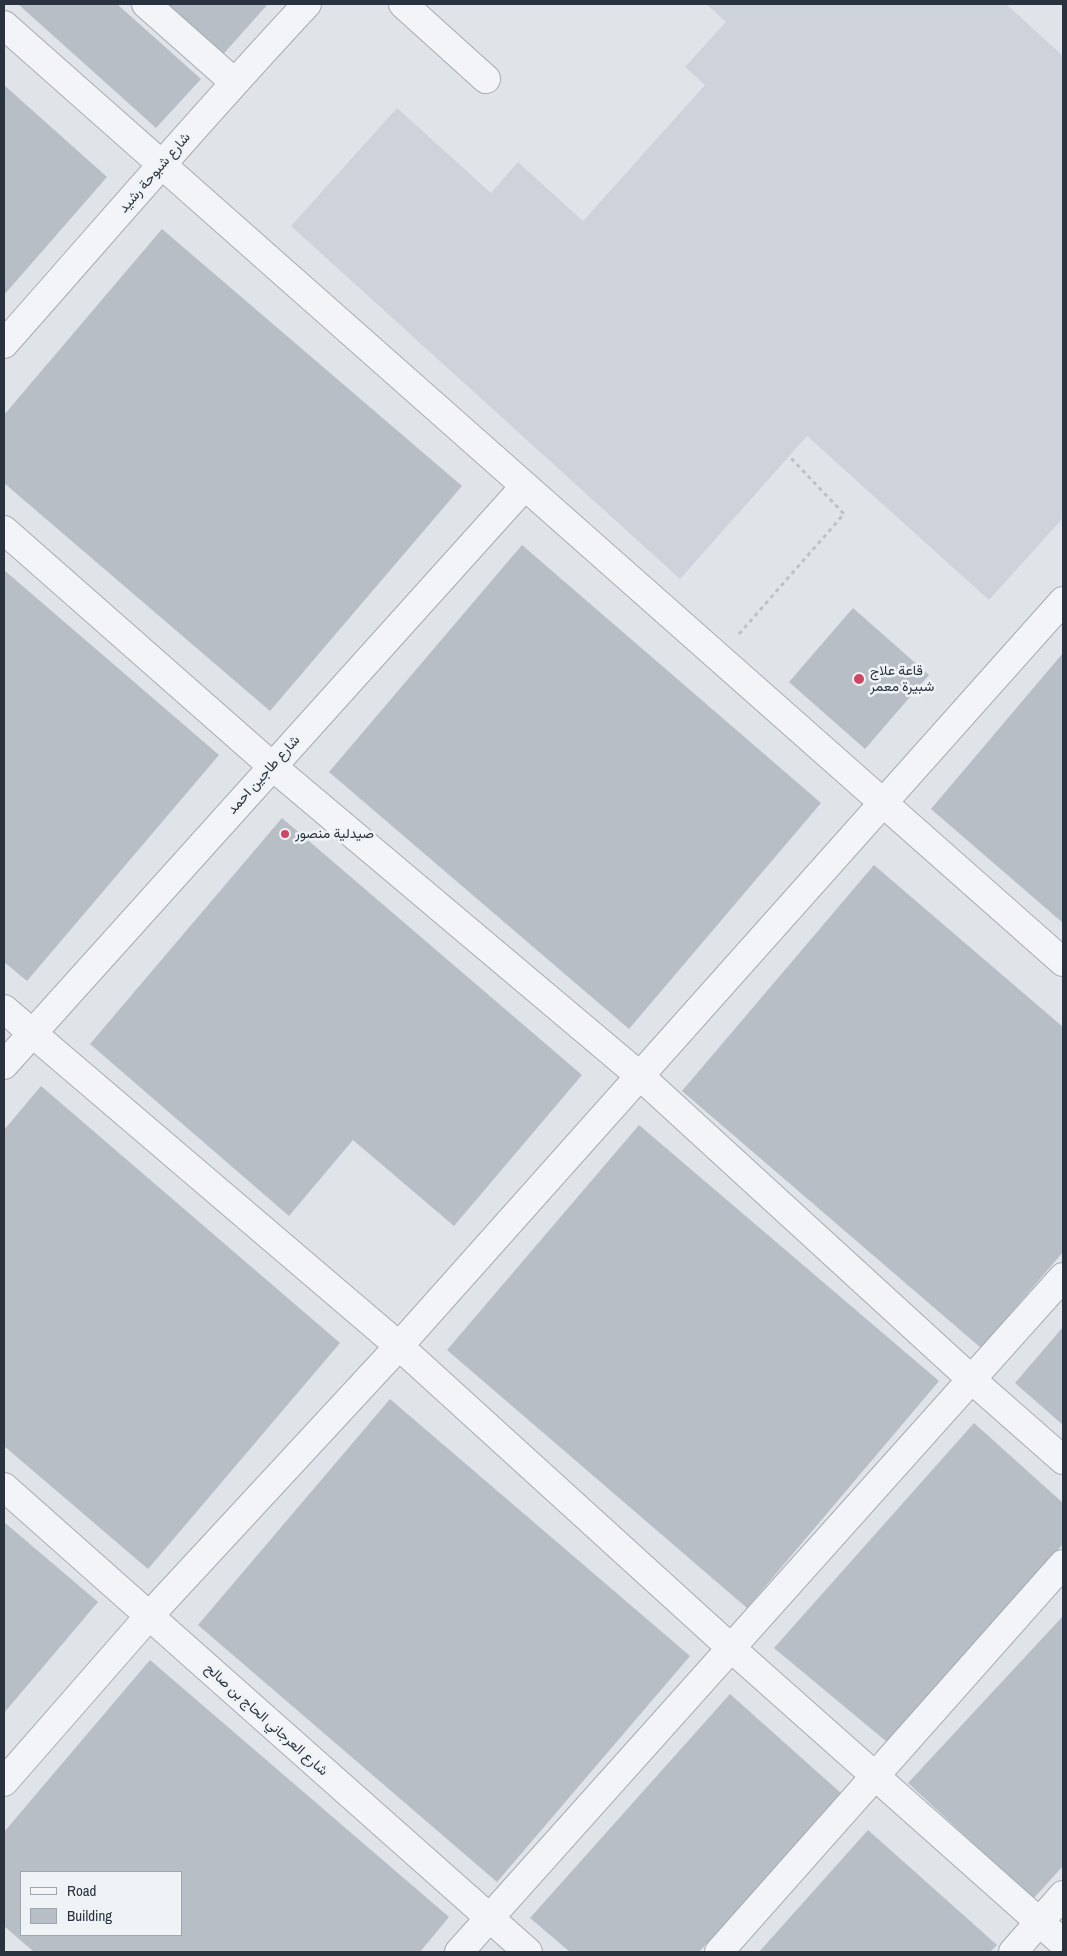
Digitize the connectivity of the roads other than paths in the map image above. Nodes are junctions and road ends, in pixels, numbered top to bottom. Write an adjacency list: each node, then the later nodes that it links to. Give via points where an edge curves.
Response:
1 (146, 4): 6 (street)
2 (307, 4): 6 (street, شارع شبوحة رشيد)
3 (403, 4): 5 (street)
4 (4, 25): 7 (street)
5 (486, 78)
6 (234, 82): 7 (street, شارع شبوحة رشيد)
7 (163, 165): 8 (street, شارع شبوحة رشيد); 9 (street)
8 (4, 344)
9 (525, 486): 12 (street, شارع طاجين احمد); 13 (street)
10 (4, 530): 12 (street)
11 (1063, 601): 13 (street)
12 (272, 766): 16 (street, شارع طاجين احمد); 18 (street)
13 (883, 803): 14 (street); 18 (street)
14 (1063, 962)
15 (4, 1009): 16 (street)
16 (32, 1034): 17 (street, شارع طاجين احمد); 20 (street)
17 (4, 1065)
18 (640, 1076): 20 (street); 21 (street)
19 (1063, 1277): 21 (street)
20 (399, 1346): 25 (street); 26 (street)
21 (971, 1379): 22 (street); 26 (street)
22 (1063, 1460)
23 (4, 1487): 25 (street, شارع العرجاني الحاج بن صالح)
24 (1063, 1564): 27 (street)
25 (149, 1616): 28 (street); 30 (street, شارع العرجاني الحاج بن صالح)
26 (731, 1648): 27 (street); 30 (street)
27 (874, 1776): 31 (street); 35 (street)
28 (4, 1782)
29 (1063, 1895): 31 (street)
30 (489, 1918): 33 (street); 34 (street, شارع العرجاني الحاج بن صالح)
31 (1039, 1922): 32 (street); 36 (street)
32 (1063, 1943)
33 (459, 1952)
34 (528, 1952)
35 (720, 1952)
36 (1013, 1952)

